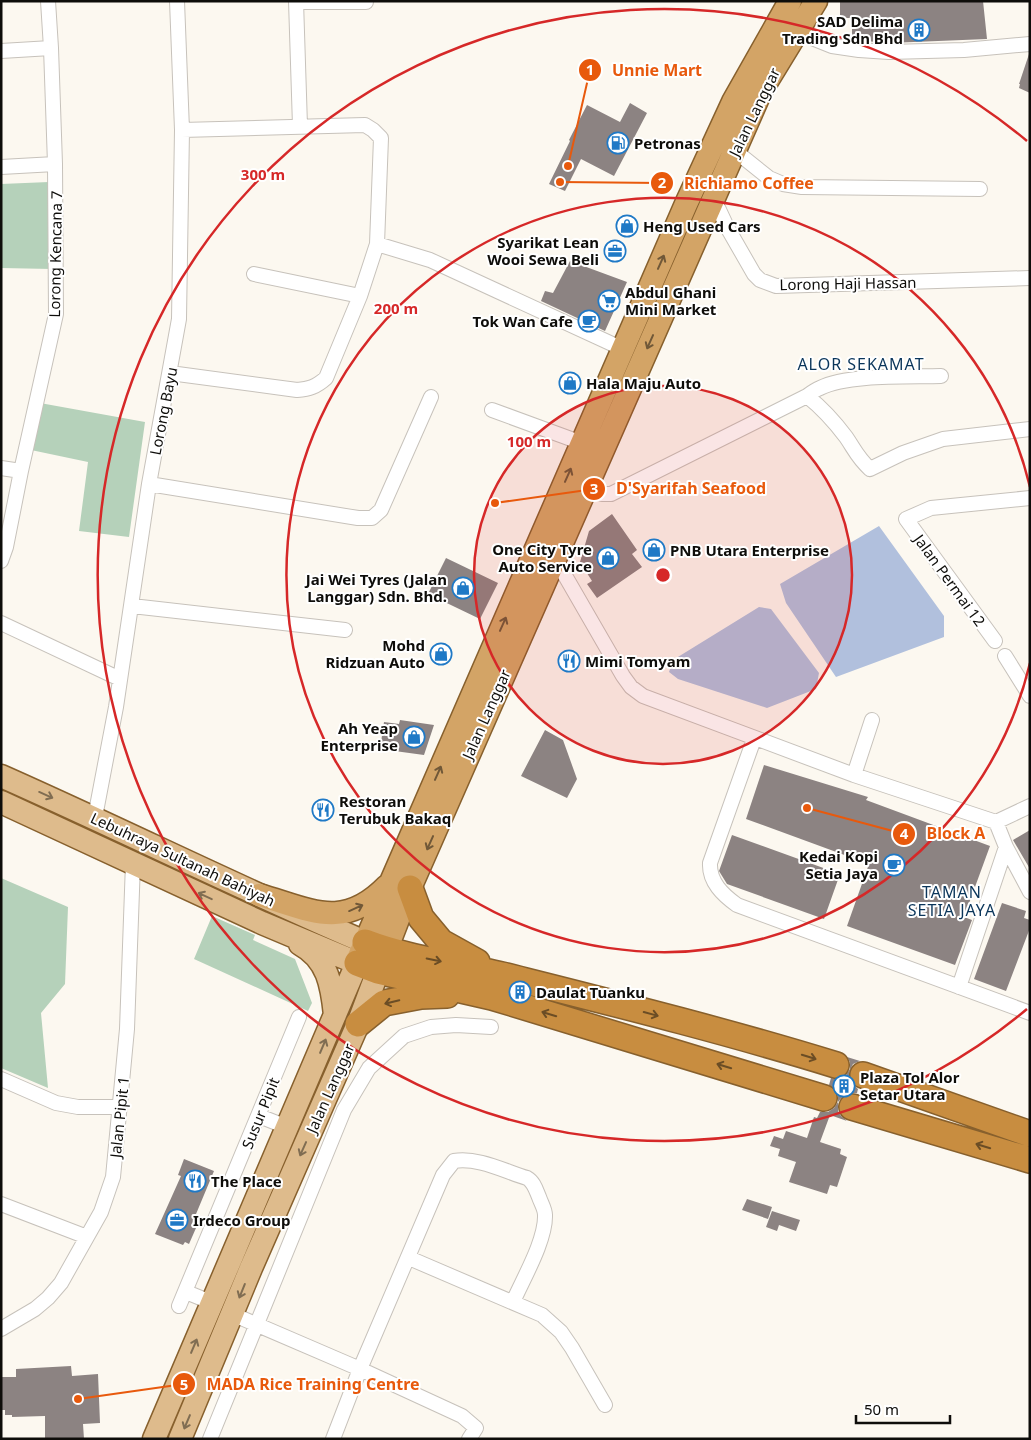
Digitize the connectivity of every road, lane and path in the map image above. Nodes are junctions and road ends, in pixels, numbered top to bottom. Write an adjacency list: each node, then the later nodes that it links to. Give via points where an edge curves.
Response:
1 (48, 1): 9 (street, Lorong Kencana 7)
2 (177, 1): 12 (street, Lorong Bayu)
3 (296, 1): 6 (street); 11 (street)
4 (790, 1): 7 (highway, Jalan Langgar)
5 (816, 1): 7 (highway, Jalan Langgar)
6 (366, 2)
7 (786, 37): 8 (street, via 889,52); 13 (highway, Jalan Langgar); 22 (highway, Jalan Langgar, one-way to 7, via 733,102)
8 (1030, 44)
9 (51, 48): 10 (street); 14 (street, Lorong Kencana 7)
10 (1, 51)
11 (300, 126): 12 (street); 18 (street, via 365,125 381,138)
12 (182, 130): 23 (street, Lorong Bayu, via 180,311)
13 (734, 150): 16 (street, via 769,178 802,187); 17 (highway, Jalan Langgar)
14 (55, 164): 15 (street); 31 (street, Lorong Kencana 7, via 56,314)
15 (1, 167)
16 (980, 188)
17 (714, 199): 20 (street, Lorong Haji Hassan, via 754,274 776,286); 33 (highway, Jalan Langgar, one-way to 33)
18 (377, 244): 21 (street); 22 (street, via 430,260)
19 (254, 274): 21 (street)
20 (1030, 278)
21 (360, 296): 23 (street, via 326,378 310,389 282,389)
22 (623, 349): 29 (highway, Jalan Langgar)
23 (170, 373): 32 (street, Lorong Bayu)
24 (941, 376): 25 (street, via 844,381 820,387)
25 (806, 396): 28 (street, via 829,415 858,458 870,469 943,438); 33 (street, via 611,494)
26 (431, 397): 32 (street, via 381,510 372,518)
27 (492, 410): 29 (street)
28 (1030, 429)
29 (582, 443): 55 (highway, Jalan Langgar, one-way to 29)
30 (1, 468): 31 (street)
31 (21, 471): 36 (street, Lorong Kencana 7)
32 (149, 484): 37 (street, Lorong Bayu)
33 (586, 487): 35 (highway, Jalan Langgar)
34 (1030, 498): 40 (street, Jalan Permai 12, via 931,508 906,519)
35 (556, 560): 45 (street, via 631,687 643,696); 55 (highway, Jalan Langgar, one-way to 55)
36 (1, 561)
37 (132, 606): 39 (street); 42 (street, Lorong Bayu)
38 (1, 623): 42 (street)
39 (345, 630)
40 (994, 641)
41 (1004, 656): 43 (street)
42 (120, 679): 50 (street, Lorong Bayu)
43 (1030, 696)
44 (872, 720): 46 (street)
45 (754, 739): 46 (street); 61 (street, via 710,863 709,871 721,892 737,905)
46 (854, 775): 51 (street)
47 (1, 776): 50 (main road, Lebuhraya Sultanah Bahiyah, one-way to 50)
48 (1, 802): 52 (main road, Lebuhraya Sultanah Bahiyah)
49 (1030, 806): 51 (street)
50 (95, 817): 52 (main road); 54 (main road, via 104,837); 57 (main road, Lebuhraya Sultanah Bahiyah)
51 (996, 822): 53 (street)
52 (49, 823): 54 (main road, Lebuhraya Sultanah Bahiyah)
53 (1006, 847): 56 (street); 61 (street)
54 (127, 860): 58 (main road, Lebuhraya Sultanah Bahiyah, one-way to 54); 70 (street, Jalan Pipit 1, via 127,1030)
55 (400, 885): 57 (highway, one-way to 55, via 320,913 339,914 359,908); 59 (highway, Jalan Langgar); 60 (highway, via 441,942)
56 (1030, 892)
57 (259, 895): 59 (main road, Lebuhraya Sultanah Bahiyah)
58 (262, 923): 59 (main road, Lebuhraya Sultanah Bahiyah); 64 (main road, via 315,955)
59 (372, 957): 60 (highway); 64 (main road, Jalan Langgar)
60 (496, 986): 64 (highway, one-way to 64, via 384,1003); 66 (highway, one-way to 66, via 782,1048); 69 (highway, one-way to 60)
61 (959, 987): 62 (street)
62 (1030, 1013)
63 (300, 1017): 72 (street, Susur Pipit)
64 (347, 1020): 73 (main road, Jalan Langgar, one-way to 64); 83 (main road, Jalan Langgar, one-way to 83)
65 (491, 1027): 83 (street, via 431,1027 404,1036 369,1068 344,1110)
66 (836, 1065)
67 (863, 1075): 74 (highway)
68 (1, 1079): 70 (street, via 56,1103 78,1107)
69 (824, 1098)
70 (120, 1107): 77 (street, Jalan Pipit 1, via 113,1177 101,1212)
71 (852, 1107): 75 (highway, one-way to 71)
72 (259, 1116): 73 (street); 79 (street, Susur Pipit)
73 (287, 1127): 82 (main road, Jalan Langgar)
74 (1030, 1134)
75 (1030, 1160)
76 (1, 1204): 77 (street)
77 (87, 1237): 84 (street, Jalan Pipit 1, via 48,1298)
78 (409, 1258): 80 (street); 80 (street, via 443,1175 454,1161 474,1161 527,1178 543,1207 544,1223 537,1248); 85 (street)
79 (186, 1292): 81 (street, Susur Pipit); 82 (street)
80 (513, 1302): 86 (street, via 542,1314 560,1332)
81 (179, 1306)
82 (209, 1311): 83 (main road); 88 (main road, Jalan Langgar, one-way to 82)
83 (240, 1321): 85 (street); 89 (main road, Jalan Langgar, one-way to 89); 90 (street)
84 (1, 1329)
85 (360, 1369): 87 (street, via 462,1416); 91 (street)
86 (605, 1405)
87 (476, 1435)
88 (154, 1439)
89 (180, 1439)
90 (210, 1439)
91 (333, 1439)

